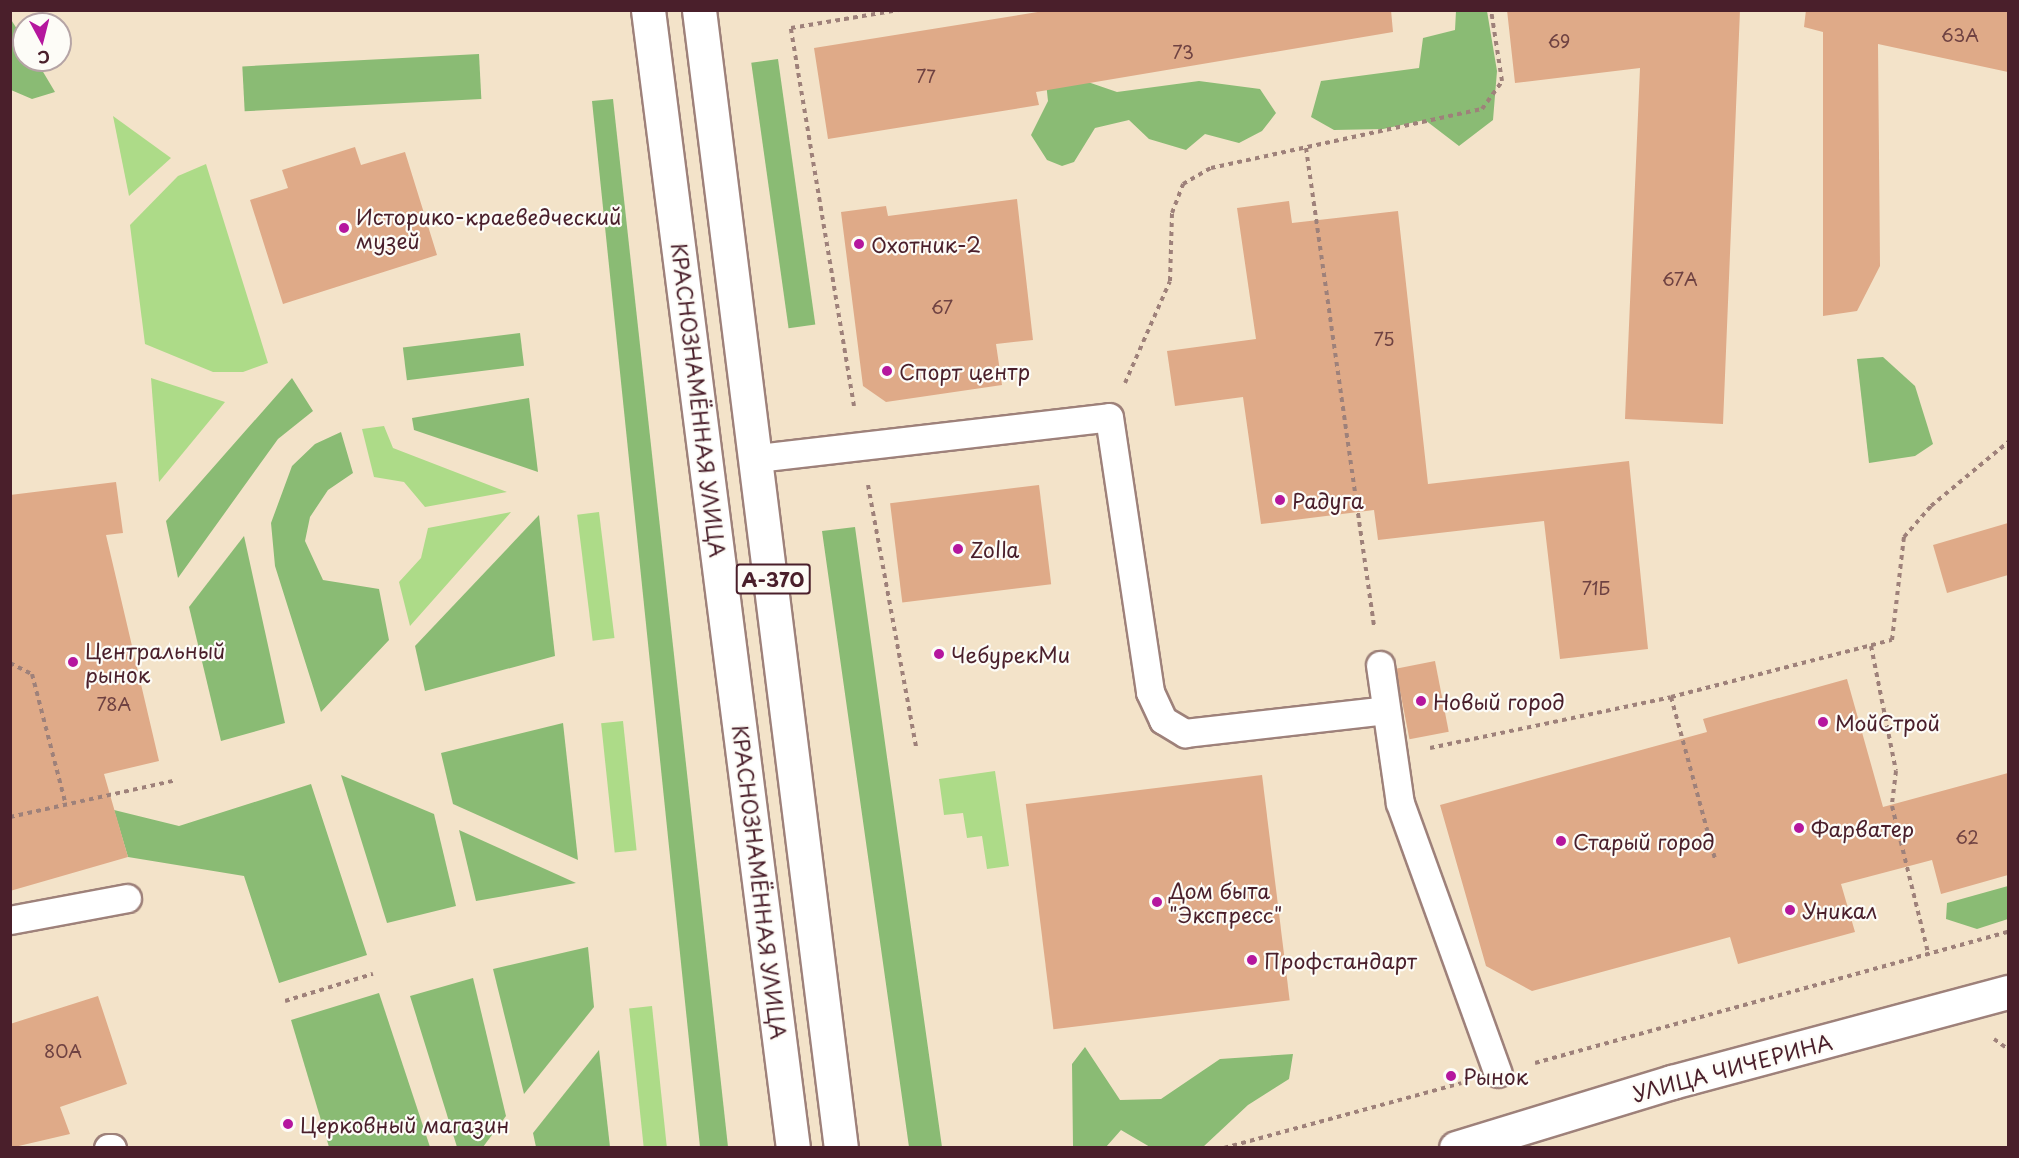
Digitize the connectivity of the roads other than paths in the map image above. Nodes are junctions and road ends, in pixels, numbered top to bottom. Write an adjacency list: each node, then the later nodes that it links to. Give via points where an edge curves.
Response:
1 (648, 10): 10 (main road, КРАСНОЗНАМЁННАЯ УЛИЦА)
2 (699, 10): 3 (main road, А-370)
3 (757, 458): 5 (lane, via 1108,417 1150,692 1163,720 1185,733); 11 (main road, А-370)
4 (1380, 665): 5 (lane)
5 (1386, 710): 9 (lane, via 1400,803)
6 (127, 898): 7 (lane)
7 (10, 920)
8 (2008, 992): 12 (main road, УЛИЦА ЧИЧЕРИНА, via 1672,1082)
9 (1498, 1073)
10 (793, 1148)
11 (841, 1148)
12 (1456, 1148)

